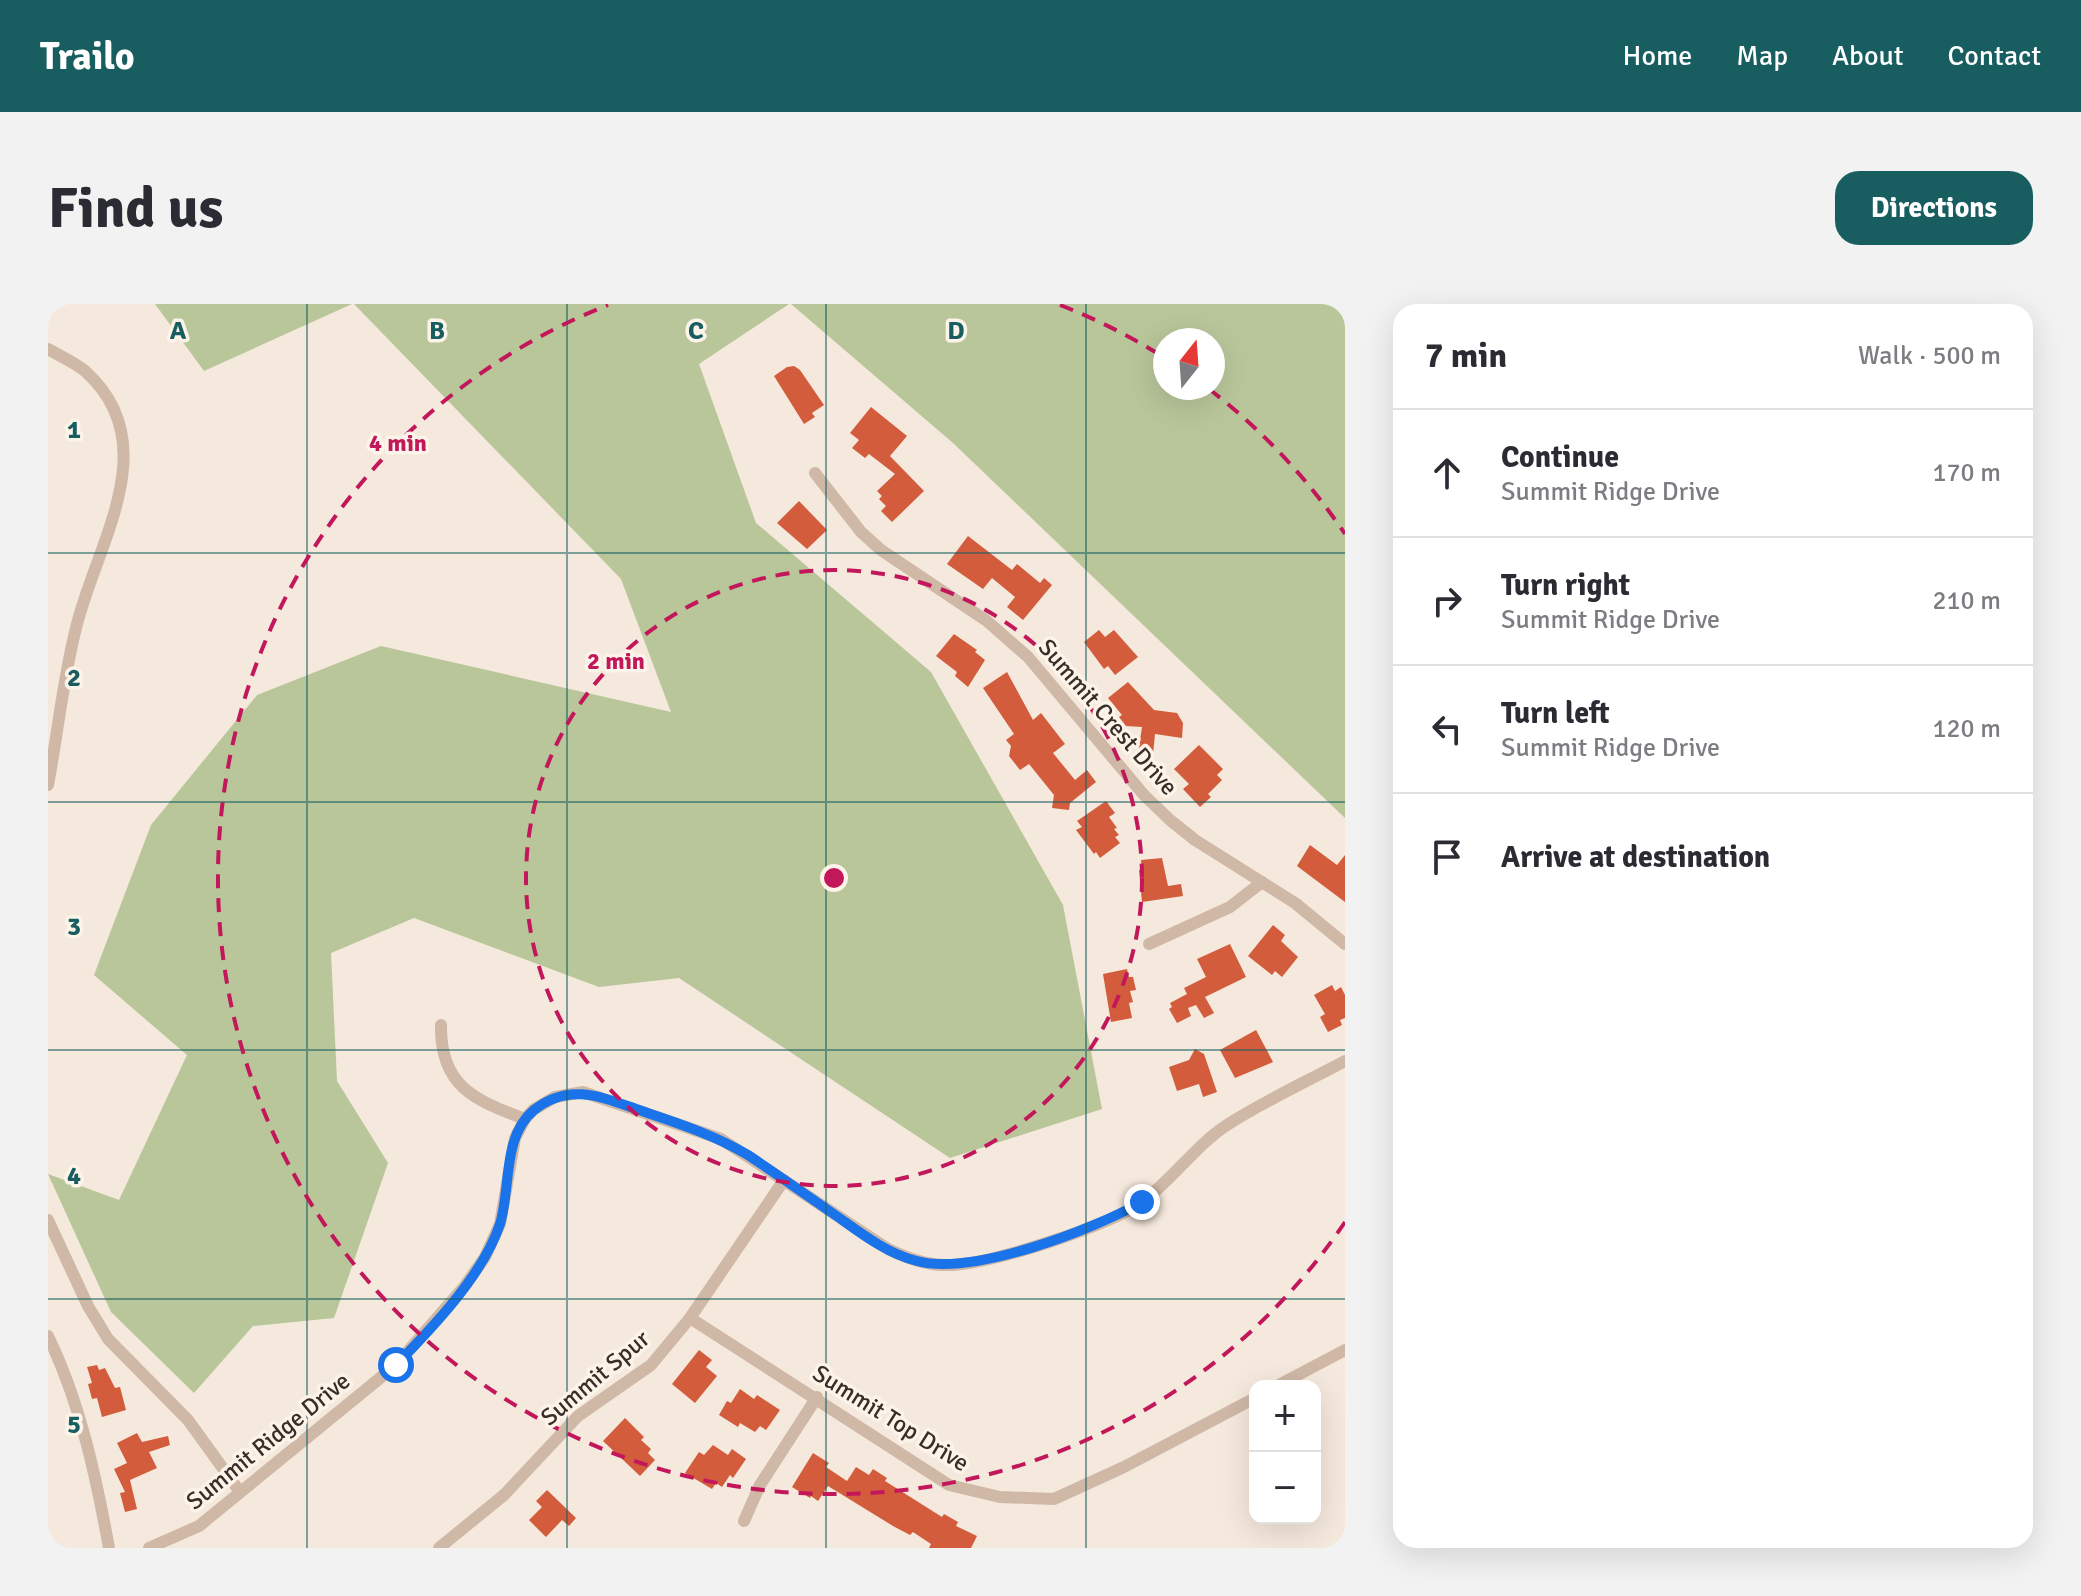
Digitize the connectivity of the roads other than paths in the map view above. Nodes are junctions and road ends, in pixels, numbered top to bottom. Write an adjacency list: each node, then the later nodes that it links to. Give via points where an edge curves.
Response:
1 (48, 349): 3 (street, via 82,369 112,405 122,430 125,464 120,498 76,628)
2 (815, 473): 5 (street, Summit Crest Drive, via 881,550 987,621 1028,657 1170,820)
3 (52, 741): 4 (street)
4 (48, 785)
5 (1262, 882): 6 (street, via 1230,907); 7 (street, Summit Crest Drive)
6 (1149, 944)
7 (1345, 944)
8 (441, 1025): 10 (street, via 444,1059 458,1085)
9 (1345, 1061): 11 (street, via 1228,1124 1142,1202 1108,1221 968,1264 933,1264 902,1256)
10 (525, 1119): 11 (street, via 555,1097 583,1092 721,1139); 19 (street, Summit Ridge Drive, via 515,1138 500,1224 464,1287 396,1365)
11 (784, 1180): 13 (street, Summit Spur)
12 (48, 1220): 19 (street, via 108,1339 188,1420)
13 (690, 1318): 17 (street, Summit Top Drive); 23 (street, Summit Spur, via 651,1365 578,1416 504,1495)
14 (48, 1336): 21 (street, via 84,1438)
15 (1345, 1350): 16 (street)
16 (1288, 1380)
17 (817, 1397): 18 (street, Summit Top Drive, via 949,1485 1030,1500 1054,1499 1085,1485); 20 (street, via 760,1485)
18 (1249, 1401)
19 (240, 1492): 22 (street, Summit Ridge Drive, via 199,1526)
20 (744, 1521)
21 (109, 1548)
22 (149, 1548)
23 (439, 1548)

